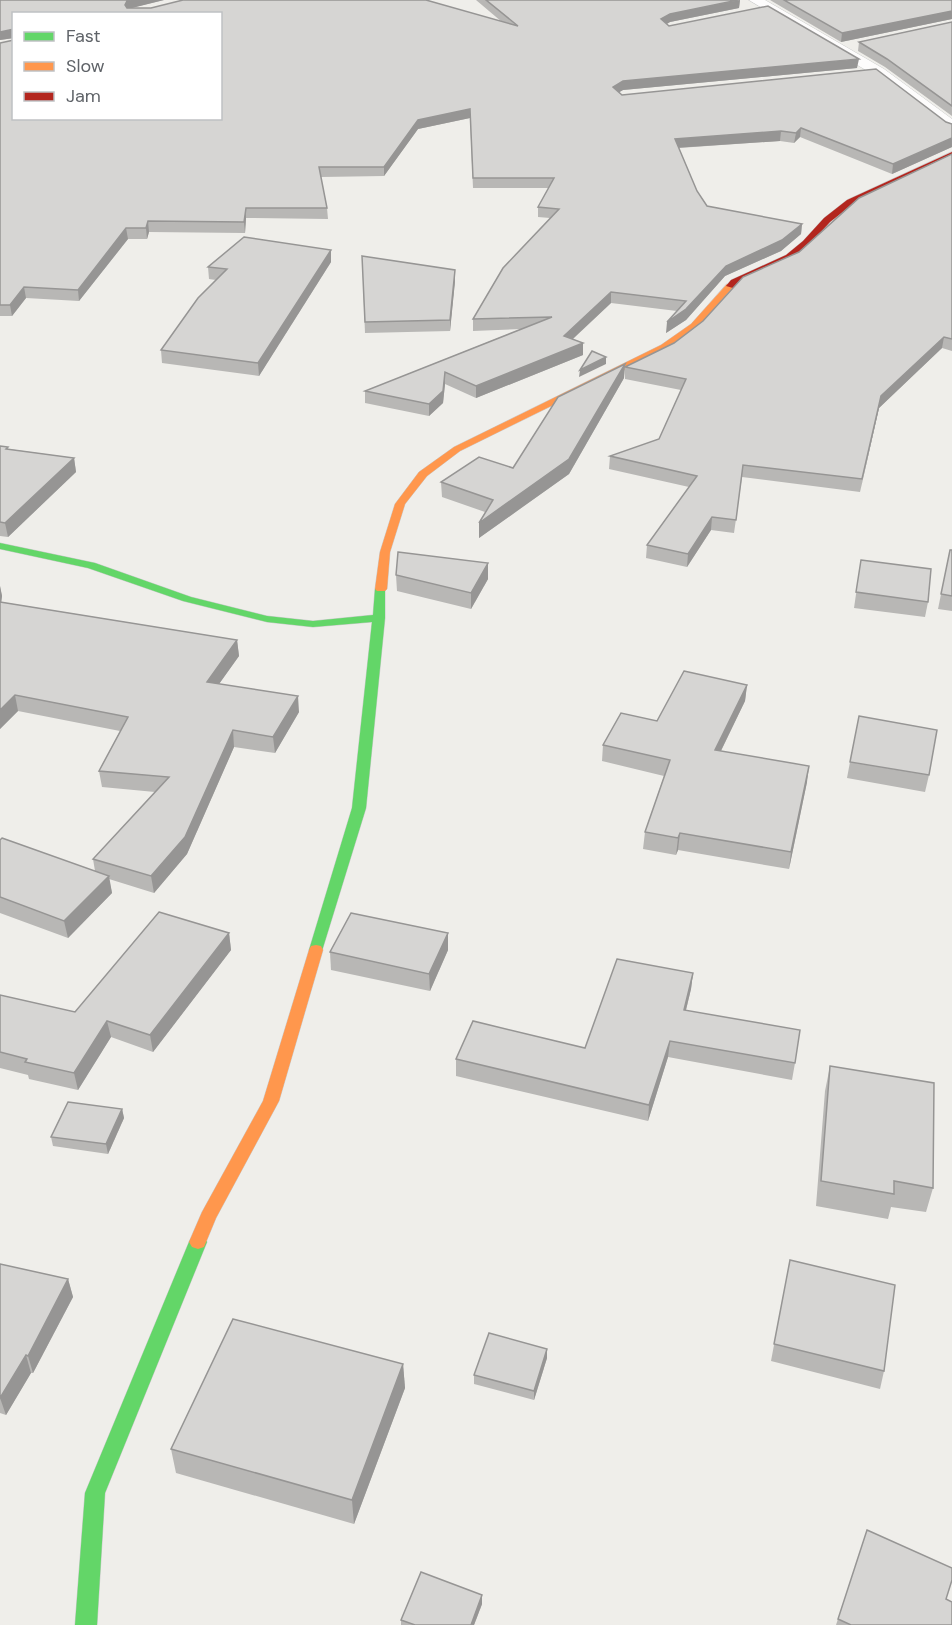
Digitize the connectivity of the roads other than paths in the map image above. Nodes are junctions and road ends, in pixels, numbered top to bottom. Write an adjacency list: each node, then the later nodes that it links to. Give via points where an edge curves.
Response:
1 (752, 6): 3 (street, via 770,8)
2 (863, 44): 3 (street)
3 (841, 48): 4 (street)
4 (879, 72): 5 (street); 6 (street)
5 (856, 75)
6 (952, 127)
7 (952, 154): 9 (street, via 850,202 789,257 734,282 694,326 664,347 457,449 423,474 400,504 385,552)
8 (0, 546): 9 (street, via 91,565 188,599 267,619 313,624)
9 (379, 618): 10 (street, via 359,808 271,1101 208,1217 95,1493)
10 (86, 1625)

